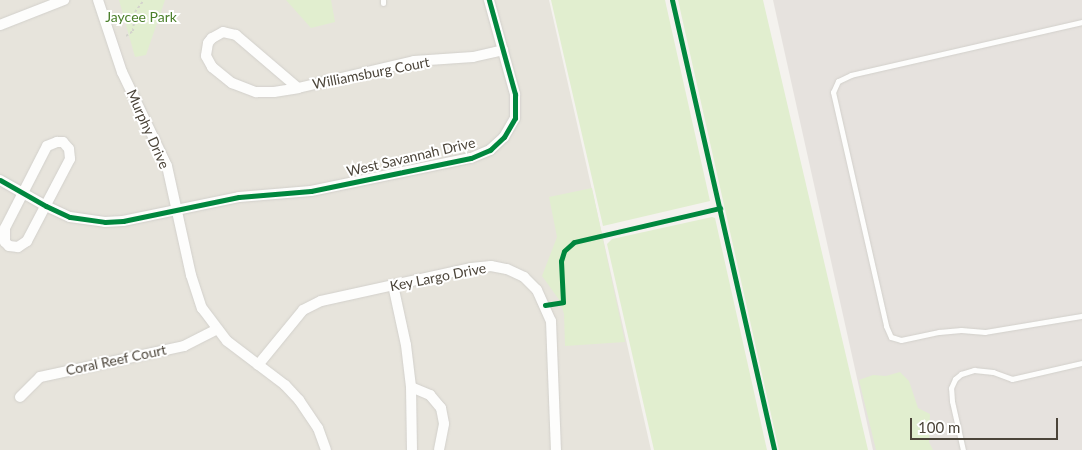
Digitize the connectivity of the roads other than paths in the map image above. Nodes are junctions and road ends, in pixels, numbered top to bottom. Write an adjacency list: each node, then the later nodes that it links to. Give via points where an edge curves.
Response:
1 (64, 0): 5 (street)
2 (98, 0): 11 (street, Murphy Drive, via 122,72 167,166)
3 (489, 0): 6 (street, West Savannah Drive)
4 (1082, 22): 13 (lane, via 851,75 838,81 833,92 891,337 901,340 939,332 984,332)
5 (0, 25)
6 (503, 50): 7 (street, Williamsburg Court, via 473,57 414,61); 11 (street, West Savannah Drive, via 515,94 514,118 504,137 490,150 471,158 311,191 239,197)
7 (298, 88): 7 (street, Williamsburg Court, via 256,92 232,83 208,62 208,43 223,32 236,34)
8 (0, 180): 9 (street, West Savannah Drive)
9 (22, 192): 10 (street, West Savannah Drive); 10 (street, via 5,228 5,242 9,246 18,247 26,241); 10 (street, via 47,146 63,142 70,159)
10 (46, 206): 11 (street, West Savannah Drive, via 70,217 105,222)
11 (177, 211): 14 (street, Murphy Drive, via 194,288 202,308)
12 (393, 285): 16 (street, Key Largo Drive, via 321,301 303,310); 17 (street); 22 (street, Key Largo Drive, via 491,266 508,269 524,277 537,290 551,320)
13 (1082, 316)
14 (217, 329): 16 (street, Murphy Drive); 18 (street, Coral Reef Court, via 184,346 40,377)
15 (1082, 363): 23 (lane, via 1012,379 974,370 961,374 951,388)
16 (258, 365): 19 (street, Murphy Drive, via 285,385 306,409)
17 (411, 387): 20 (street); 21 (street, via 430,395 441,408 444,424)
18 (20, 397)
19 (326, 450)
20 (412, 450)
21 (439, 450)
22 (556, 450)
23 (963, 450)

